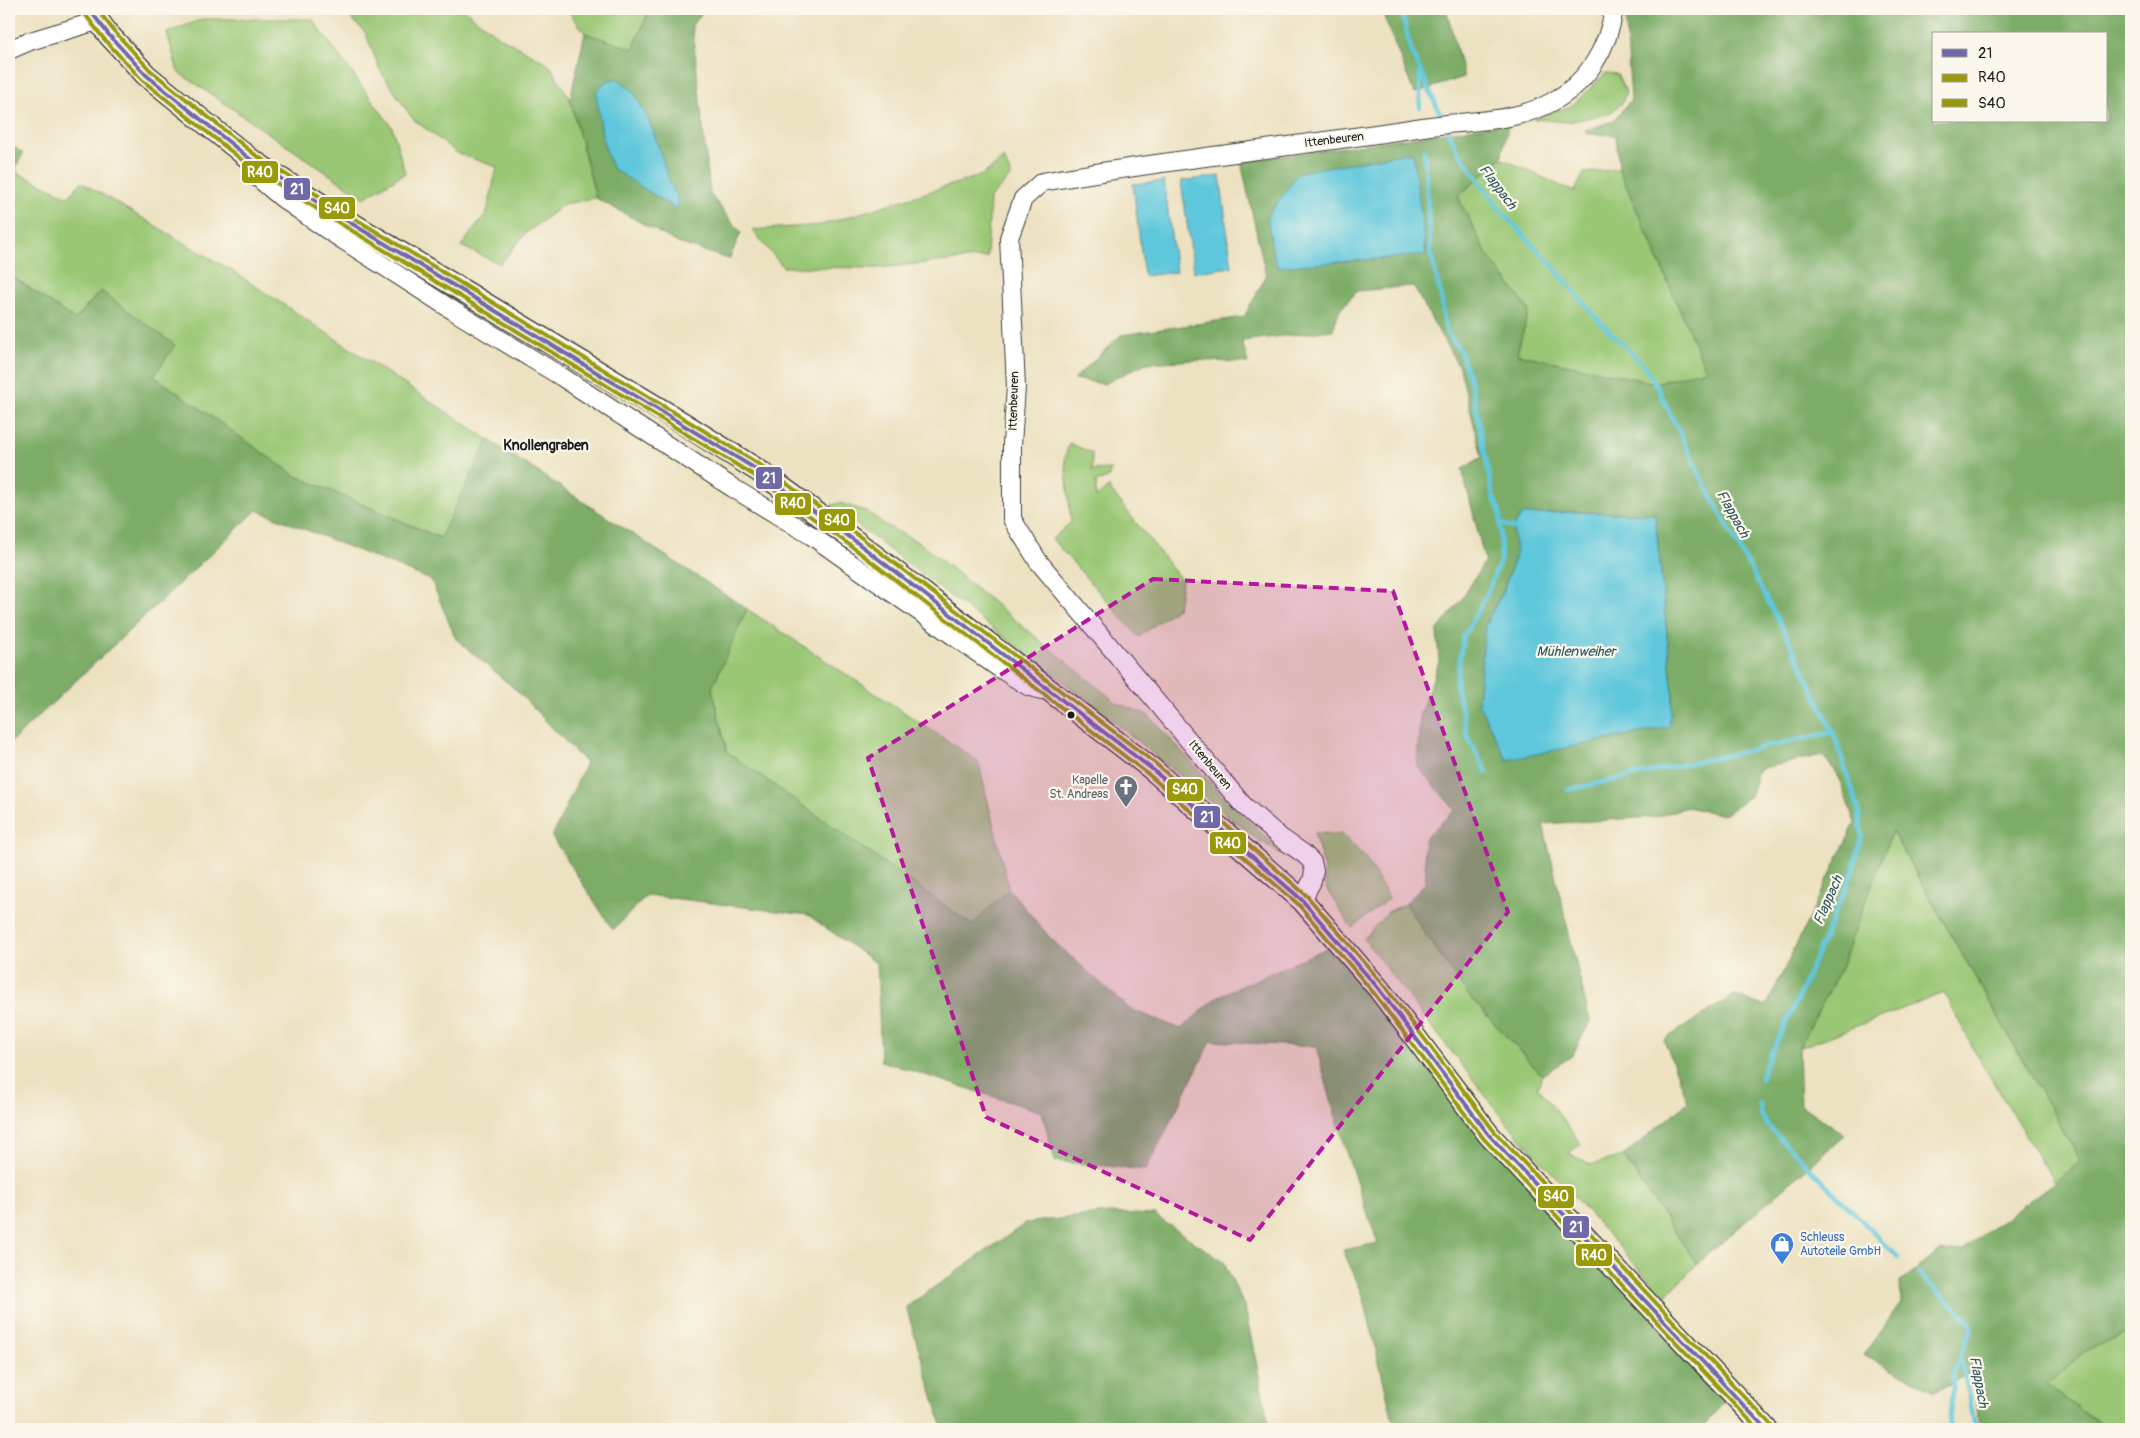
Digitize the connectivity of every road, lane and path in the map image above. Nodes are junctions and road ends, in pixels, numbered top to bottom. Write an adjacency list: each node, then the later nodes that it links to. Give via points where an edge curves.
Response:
1 (1614, 9): 4 (street, Ittenbeuren, via 1604,47 1583,80 1552,102 1517,117 1430,126 1042,182 1023,199 1009,238 1016,387 1012,519 1038,561 1243,805 1312,862 1312,881)
2 (90, 18): 3 (street); 4 (main road, via 146,76 250,159 652,404 759,472 855,541 1152,769)
3 (9, 50)
4 (1302, 900): 5 (main road, via 1384,995 1489,1135)
5 (1766, 1429)

